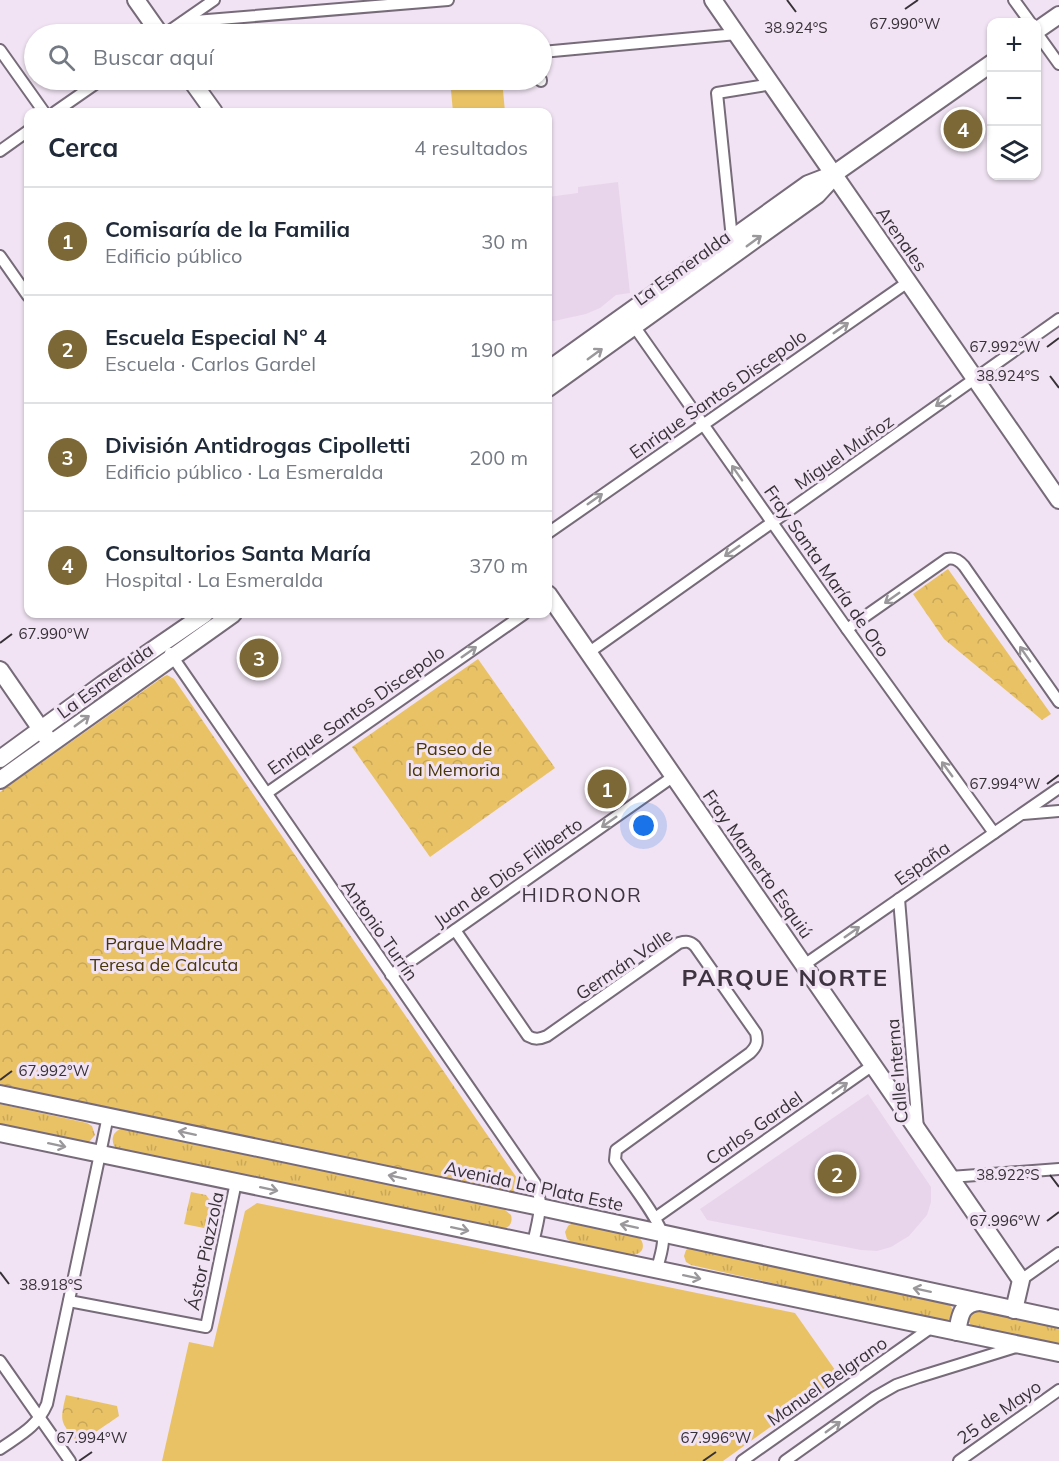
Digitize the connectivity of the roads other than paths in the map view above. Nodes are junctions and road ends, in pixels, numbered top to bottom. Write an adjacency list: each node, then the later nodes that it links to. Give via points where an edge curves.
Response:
1 (136, 0): 9 (main road)
2 (214, 0): 8 (street)
3 (448, 0): 8 (street)
4 (713, 0): 12 (main road, Arenales)
5 (1014, 0): 7 (street)
6 (1059, 15): 11 (main road)
7 (1027, 18)
8 (183, 22): 10 (street)
9 (153, 24)
10 (180, 24)
11 (1041, 28)
12 (737, 34): 15 (street); 19 (main road, Arenales)
13 (1041, 38): 16 (street)
14 (0, 50): 18 (street)
15 (552, 51)
16 (1059, 64)
17 (987, 67): 28 (main road, La Esmeralda)
18 (24, 84)
19 (772, 84): 28 (main road, Arenales); 29 (street, via 717,93)
20 (28, 90): 23 (street)
21 (87, 90): 24 (street)
22 (198, 90): 25 (main road)
23 (41, 108)
24 (61, 108)
25 (211, 108)
26 (24, 134): 27 (street)
27 (0, 151)
28 (834, 174): 29 (main road, La Esmeralda, via 808,184); 31 (main road, Arenales); 34 (main road, La Esmeralda, one-way to 28, via 817,195)
29 (732, 239): 35 (main road, La Esmeralda)
30 (0, 256): 32 (street)
31 (908, 282): 36 (main road, Arenales); 38 (street, Enrique Santos Discepolo, one-way to 31)
32 (24, 290)
33 (1059, 319): 36 (street, Miguel Muñoz)
34 (634, 326): 37 (main road, La Esmeralda, one-way to 34); 38 (street, Fray Santa María de Oro)
35 (552, 367)
36 (975, 379): 39 (main road, Arenales); 40 (street, Miguel Muñoz, one-way to 40)
37 (552, 385)
38 (703, 424): 40 (street, Fray Santa María de Oro, one-way to 38); 41 (street, Enrique Santos Discepolo, one-way to 38)
39 (1059, 500)
40 (772, 523): 46 (street, Fray Santa María de Oro); 48 (street, Miguel Muñoz, one-way to 48)
41 (552, 530)
42 (552, 602): 48 (main road, Fray Mamerto Esquiú)
43 (201, 618): 47 (main road, La Esmeralda)
44 (225, 618): 47 (main road, La Esmeralda)
45 (518, 618): 56 (street, Enrique Santos Discepolo, one-way to 45)
46 (847, 629): 50 (street, one-way to 46, via 956,559 947,560); 59 (street, Fray Santa María de Oro, one-way to 46)
47 (168, 650): 51 (main road, La Esmeralda); 56 (street, Antonio Turrín)
48 (588, 653): 53 (main road, Fray Mamerto Esquiú)
49 (0, 670): 51 (main road)
50 (1059, 702)
51 (47, 736): 52 (main road, La Esmeralda); 54 (main road, La Esmeralda)
52 (0, 759)
53 (674, 777): 61 (street, Juan de Dios Filiberto, one-way to 61); 62 (main road, Fray Mamerto Esquiú)
54 (0, 780)
55 (1059, 788): 58 (street, España)
56 (267, 793): 63 (street, Antonio Turrín)
57 (1059, 811): 58 (street)
58 (1022, 814): 59 (street, España)
59 (994, 833): 60 (street, España)
60 (899, 899): 62 (street, España, one-way to 60); 67 (street, Calle Interna)
61 (455, 930): 63 (street, Juan de Dios Filiberto); 74 (street, Germán Valle, via 528,1036 534,1039 547,1036 680,943 686,941 696,946 758,1041 750,1053 616,1150 615,1160)
62 (804, 965): 64 (main road, Fray Mamerto Esquiú)
63 (391, 975): 73 (street, Antonio Turrín, via 535,1184)
64 (873, 1065): 67 (main road, Fray Mamerto Esquiú); 74 (street, Carlos Gardel, one-way to 64)
65 (0, 1094): 66 (main road, Avenida La Plata Este)
66 (108, 1116): 69 (street); 73 (main road, Avenida La Plata Este, one-way to 66)
67 (919, 1132): 71 (main road, Fray Mamerto Esquiú)
68 (0, 1133): 69 (main road, one-way to 69)
69 (100, 1154): 72 (main road); 80 (street)
70 (1059, 1169): 71 (street)
71 (950, 1177): 79 (main road, Fray Mamerto Esquiú)
72 (236, 1182): 76 (main road, one-way to 76); 80 (street, Ástor Piazzola, via 206,1327)
73 (540, 1207): 75 (main road, Avenida La Plata Este, one-way to 73); 76 (street, Antonio Turrín)
74 (655, 1218): 75 (street, Germán Valle)
75 (662, 1233): 78 (street); 81 (main road, Avenida La Plata Este, one-way to 75)
76 (533, 1244): 78 (main road)
77 (1059, 1253): 79 (street)
78 (657, 1270): 84 (main road, one-way to 84)
79 (1021, 1280): 82 (main road)
80 (69, 1301): 90 (street, via 50,1394)
81 (979, 1302): 82 (main road, Avenida La Plata Este); 85 (main road, via 964,1308)
82 (1014, 1310): 83 (main road, Avenida La Plata Este)
83 (1059, 1319)
84 (932, 1327): 85 (main road); 93 (street, Manuel Belgrano)
85 (957, 1332): 86 (main road)
86 (1022, 1346): 87 (main road); 94 (street, one-way to 86, via 896,1385)
87 (1059, 1353)
88 (0, 1361): 90 (street)
89 (1059, 1390): 95 (street, 25 de Mayo)
90 (40, 1418): 91 (street); 92 (street)
91 (0, 1449)
92 (70, 1461)
93 (742, 1461)
94 (785, 1461)
95 (959, 1461)

